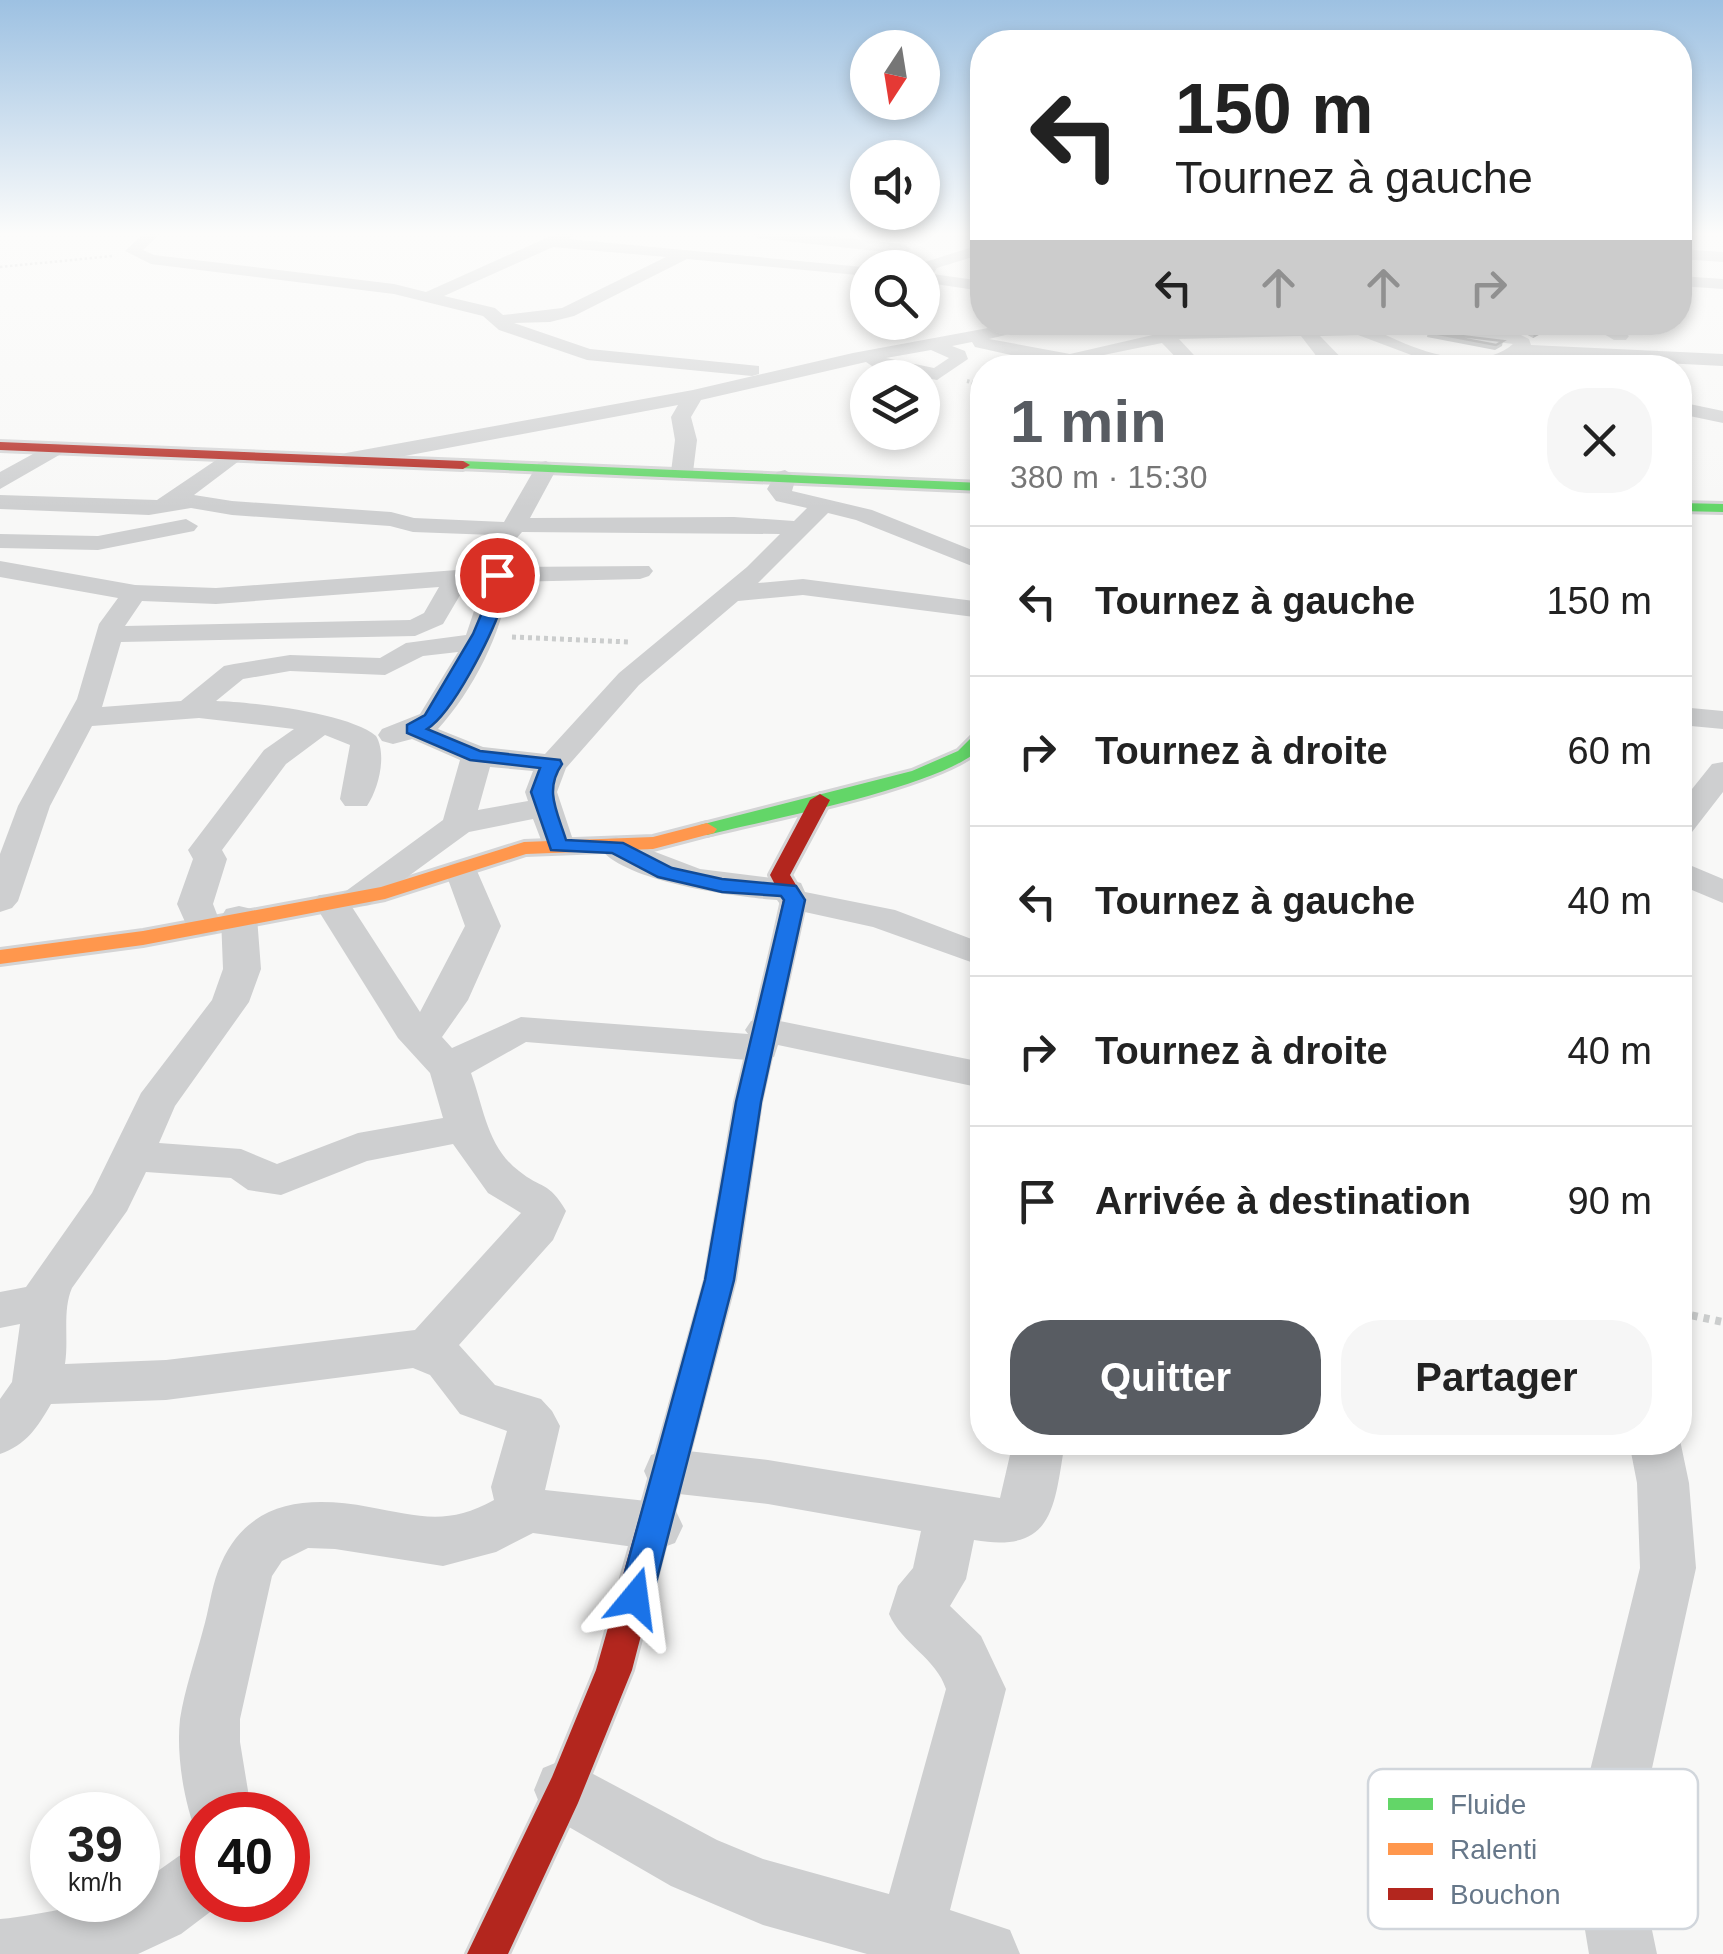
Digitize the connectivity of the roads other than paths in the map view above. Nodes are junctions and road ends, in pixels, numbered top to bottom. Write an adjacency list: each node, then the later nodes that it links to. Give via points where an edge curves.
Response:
1 (504, 325): 26 (street, via 586,354)
2 (986, 335): 9 (street)
3 (1054, 335): 13 (street)
4 (1168, 335): 14 (street); 15 (street)
5 (1309, 335): 16 (street)
6 (1386, 335): 17 (street)
7 (1482, 335): 18 (street, via 1518,338)
8 (1626, 335): 11 (street, via 1576,338)
9 (963, 339): 10 (street); 12 (street)
10 (932, 344): 22 (street); 22 (street, via 959,359 936,374)
11 (1584, 353): 19 (street); 20 (street)
12 (1054, 355)
13 (1077, 355)
14 (1100, 355)
15 (1186, 355)
16 (1325, 355)
17 (1429, 355)
18 (1519, 355)
19 (1562, 355)
20 (1624, 355)
21 (1692, 358): 23 (street)
22 (852, 359): 26 (street)
23 (1723, 360)
24 (1692, 371): 25 (street)
25 (1723, 372)
26 (784, 373): 27 (street)
27 (693, 396): 33 (street); 38 (street, via 681,416)
28 (1692, 411): 29 (street)
29 (1723, 418)
30 (0, 446): 31 (street)
31 (52, 449): 32 (street); 36 (street)
32 (231, 456): 33 (street); 40 (street)
33 (346, 460): 34 (street)
34 (546, 468): 38 (street); 45 (street)
35 (784, 477): 37 (street); 38 (street); 41 (street, via 778,490 784,496)
36 (0, 482)
37 (970, 486)
38 (685, 493): 44 (street); 45 (street)
39 (0, 502): 40 (street)
40 (163, 506): 45 (street, via 191,502)
41 (822, 506): 44 (street); 47 (street, via 864,515)
42 (1692, 507): 43 (street)
43 (1723, 508)
44 (798, 528): 54 (street)
45 (508, 532): 46 (street, via 348,540 177,526 98,543); 50 (street)
46 (0, 540)
47 (970, 558)
48 (0, 569): 52 (street)
49 (640, 571): 50 (street)
50 (478, 577): 51 (street); 56 (street, via 415,628); 57 (street, via 494,603)
51 (399, 583): 52 (street, via 194,570); 53 (street, via 198,597)
52 (100, 584): 53 (street)
53 (135, 593): 56 (street)
54 (726, 594): 55 (street, via 803,587); 67 (street, via 629,680)
55 (970, 608)
56 (110, 634): 60 (street)
57 (479, 638): 58 (street, via 416,649 384,667 290,663 234,672); 63 (street, via 432,718)
58 (190, 708): 60 (street); 62 (street, via 242,708)
59 (1692, 717): 61 (street)
60 (83, 718): 81 (street, via 34,806)
61 (1723, 720)
62 (320, 724): 64 (street); 82 (street, via 275,757 208,842 210,861 195,904)
63 (414, 729): 64 (street); 66 (street)
64 (366, 742): 69 (street)
65 (970, 752): 70 (street, via 919,775)
66 (476, 756): 67 (street); 73 (street)
67 (553, 764): 71 (street, via 542,785)
68 (1723, 771): 72 (street)
69 (356, 798)
70 (820, 800): 75 (street); 79 (street, via 781,872)
71 (544, 807): 73 (street); 74 (street)
72 (1692, 810)
73 (458, 824): 80 (street)
74 (558, 846): 75 (street); 76 (street, via 524,848)
75 (616, 847): 79 (street, via 666,873)
76 (462, 871): 80 (street); 85 (street, via 483,926 448,1000)
77 (1692, 877): 78 (street)
78 (1723, 892)
79 (792, 895): 83 (street); 86 (street)
80 (344, 900): 82 (street); 85 (street)
81 (0, 901)
82 (221, 921): 84 (street); 90 (street, via 242,969 238,985 156,1103)
83 (970, 951)
84 (0, 956)
85 (421, 1038): 87 (street)
86 (763, 1039): 87 (street, via 521,1030); 88 (street); 97 (street, via 720,1280)
87 (449, 1069): 89 (street)
88 (970, 1073)
89 (464, 1128): 90 (street, via 358,1148 270,1180 241,1164); 92 (street, via 504,1182 540,1203 543,1220)
90 (132, 1156): 91 (street, via 110,1200 52,1282)
91 (21, 1306): 93 (street, via 44,1342)
92 (426, 1350): 93 (street, via 330,1356 166,1380); 98 (street, via 447,1361 478,1400 530,1418 534,1426 518,1498)
93 (36, 1384): 94 (street)
94 (0, 1433)
95 (1037, 1455): 99 (street, via 1032,1492 1020,1516)
96 (1658, 1455): 101 (street, via 1668,1568)
97 (670, 1471): 99 (street); 100 (street)
98 (528, 1508): 100 (street); 103 (street, via 478,1534 442,1542 315,1525 283,1528 269,1538 247,1568 214,1700 209,1734)
99 (952, 1516): 106 (street, via 938,1579 917,1614 959,1651 976,1689)
100 (656, 1526): 102 (street, via 614,1670)
101 (1621, 1769)
102 (565, 1790): 106 (street, via 694,1863 763,1892); 108 (street)
103 (220, 1792)
104 (180, 1899): 107 (street, via 129,1925 52,1949)
105 (1618, 1929): 110 (street)
106 (911, 1932): 109 (street)
107 (0, 1953)
108 (488, 1954)
109 (986, 1954)
110 (1623, 1954)

